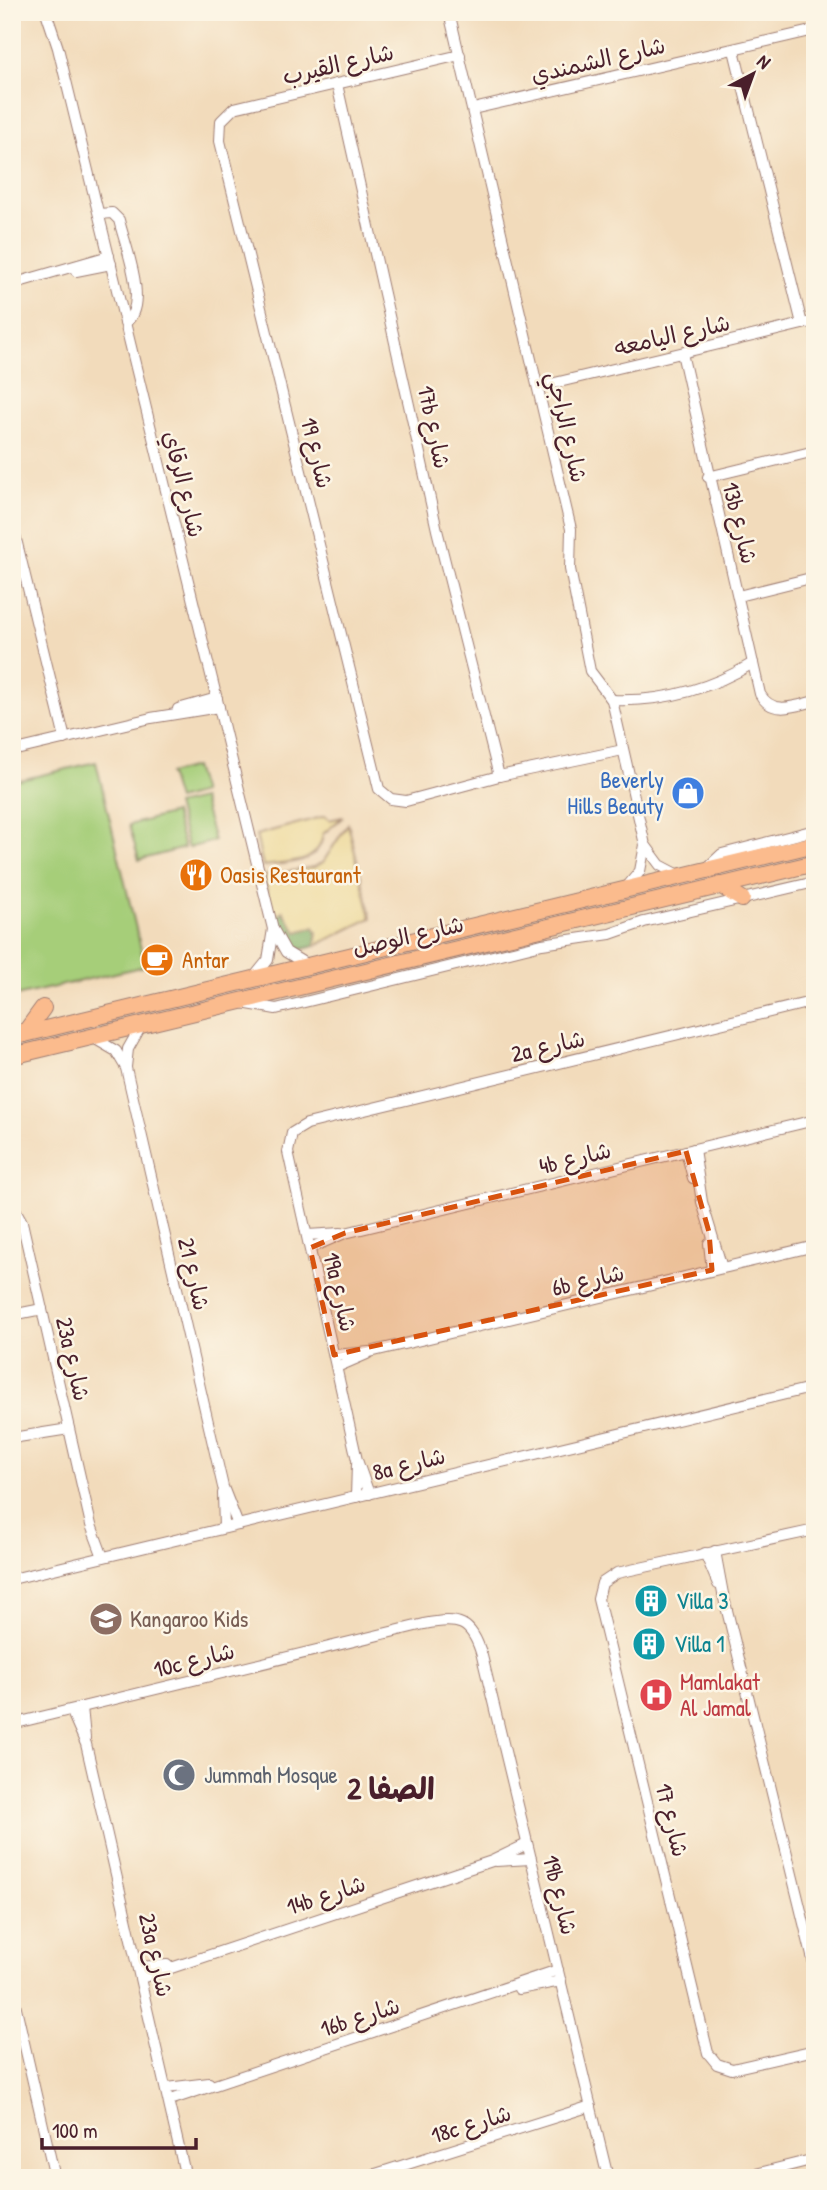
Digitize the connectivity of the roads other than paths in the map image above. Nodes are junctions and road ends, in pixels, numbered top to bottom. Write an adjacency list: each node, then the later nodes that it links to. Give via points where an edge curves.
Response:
1 (46, 12): 5 (street, شارع الرقاي)
2 (53, 12): 5 (street, شارع الرقاي)
3 (449, 12): 7 (street, شارع الراجي)
4 (815, 30): 6 (street, شارع الشمندي)
5 (58, 48): 11 (street, شارع الرقاي)
6 (734, 50): 9 (street, شارع الشمندي); 16 (street)
7 (460, 55): 8 (street, شارع القيرب); 9 (street, شارع الراجي)
8 (337, 84): 10 (street, شارع القيرب); 31 (street, 17b شارع, via 437,532)
9 (472, 109): 18 (street, شارع الراجي)
10 (227, 113): 31 (street, شارع 19, via 220,141 377,784 391,799 407,802)
11 (99, 214): 12 (street, شارع الرقاي); 15 (street, via 115,215 138,299 133,316)
12 (110, 260): 13 (street); 15 (street, شارع الرقاي)
13 (12, 284)
14 (815, 321): 16 (street, شارع اليامعه)
15 (125, 323): 27 (street, شارع الرقاي)
16 (802, 324): 17 (street, شارع اليامعه)
17 (682, 353): 18 (street, شارع اليامعه); 20 (street, 13b شارع)
18 (538, 387): 25 (street, شارع الراجي, via 571,529 570,569 590,671)
19 (815, 451): 20 (street)
20 (708, 477): 23 (street, 13b شارع)
21 (12, 523): 28 (street)
22 (815, 577): 23 (street)
23 (738, 596): 24 (street, 13b شارع)
24 (753, 663): 25 (street, via 685,694); 26 (street, 13b شارع, via 764,701 781,709)
25 (612, 700): 29 (street, شارع الراجي)
26 (815, 701)
27 (218, 702): 28 (street); 42 (street, شارع الرقاي)
28 (65, 738): 30 (street)
29 (623, 750): 31 (street); 34 (street, شارع الراجي)
30 (12, 751)
31 (499, 776)
32 (815, 830): 36 (street, شارع الوصل, via 722,854)
33 (815, 844): 36 (main road, شارع الوصل)
34 (645, 845): 37 (street, via 660,865); 40 (street, via 640,871)
35 (815, 863): 39 (main road, شارع الوصل)
36 (705, 870): 37 (main road, شارع الوصل)
37 (682, 876): 40 (main road, شارع الوصل)
38 (815, 882): 41 (street)
39 (720, 885): 41 (main road); 45 (main road, شارع الوصل)
40 (623, 890): 43 (main road, شارع الوصل)
41 (742, 899): 45 (street, via 610,934 542,944 276,1009)
42 (273, 929): 43 (street, شارع الرقاي, via 286,952); 44 (street, شارع الرقاي, via 268,960)
43 (309, 966): 44 (main road, شارع الوصل)
44 (252, 979): 49 (main road, شارع الوصل)
45 (235, 1000): 48 (main road, شارع الوصل)
46 (815, 1001): 54 (street, 2a شارع, via 307,1124)
47 (43, 1008): 49 (main road)
48 (142, 1024): 50 (main road, شارع الوصل); 52 (street, شارع 21, via 132,1040)
49 (18, 1035)
50 (92, 1036): 51 (main road, شارع الوصل); 52 (street, شارع 21, via 116,1051)
51 (12, 1056)
52 (126, 1068): 72 (street, شارع 21)
53 (815, 1120): 55 (street, 4b شارع)
54 (292, 1133): 58 (street, 19a شارع, via 288,1152)
55 (690, 1150): 57 (street, 4b شارع); 61 (street)
56 (12, 1204): 62 (street, 23a شارع, via 22,1222)
57 (345, 1233): 58 (street, 4b شارع); 60 (street, 4b شارع)
58 (307, 1235): 60 (street, 19a شارع)
59 (815, 1246): 61 (street, 6b شارع)
60 (310, 1248): 65 (street, 19a شارع)
61 (717, 1269): 64 (street, 6b شارع)
62 (41, 1305): 63 (street); 69 (street, 23a شارع)
63 (12, 1312)
64 (370, 1352): 65 (street, 6b شارع); 66 (street, 6b شارع)
65 (334, 1355): 66 (street, 19a شارع)
66 (337, 1367): 71 (street, 19a شارع)
67 (812, 1387): 68 (street); 73 (street, 8a شارع)
68 (815, 1405)
69 (68, 1425): 70 (street); 81 (street, 23a شارع)
70 (15, 1437)
71 (357, 1460): 73 (street, 19a شارع); 74 (street, 19a شارع)
72 (224, 1489): 76 (street, شارع 21); 77 (street, شارع 21)
73 (369, 1494): 74 (street, 8a شارع)
74 (356, 1497): 76 (street, 8a شارع)
75 (815, 1523): 79 (street)
76 (238, 1525): 77 (street, 8a شارع)
77 (224, 1528): 81 (street, 8a شارع)
78 (815, 1530): 79 (street)
79 (788, 1533): 80 (street)
80 (710, 1552): 89 (street); 95 (street, شارع 17, via 617,1573 602,1583 598,1599 709,2053 717,2064 732,2069)
81 (98, 1558): 82 (street, 8a شارع)
82 (12, 1579)
83 (465, 1625): 84 (street, 10c شارع, via 447,1620 424,1624); 86 (street, 19b شارع, via 475,1635 482,1656)
84 (76, 1708): 85 (street, 10c شارع); 91 (street, 23a شارع)
85 (12, 1724)
86 (527, 1844): 87 (street, 19b شارع); 88 (street, 14b شارع)
87 (531, 1859): 88 (street, 14b شارع); 90 (street, 19b شارع)
88 (492, 1861): 91 (street, 14b شارع)
89 (815, 1968)
90 (558, 1970): 92 (street, 19b شارع); 94 (street, 16b شارع)
91 (140, 1972): 97 (street, 23a شارع)
92 (561, 1981): 94 (street, 16b شارع); 99 (street, 19b شارع)
93 (12, 1990): 101 (street)
94 (505, 1990): 96 (street, 16b شارع)
95 (815, 2050)
96 (227, 2080): 97 (street, 16b شارع); 98 (street, 16b شارع)
97 (167, 2088): 98 (street, 23a شارع)
98 (170, 2101): 102 (street, 23a شارع)
99 (591, 2106): 103 (street, 18c شارع); 104 (street, 19b شارع)
100 (815, 2158): 105 (street)
101 (55, 2178)
102 (186, 2178)
103 (363, 2178)
104 (608, 2178)
105 (740, 2178)

